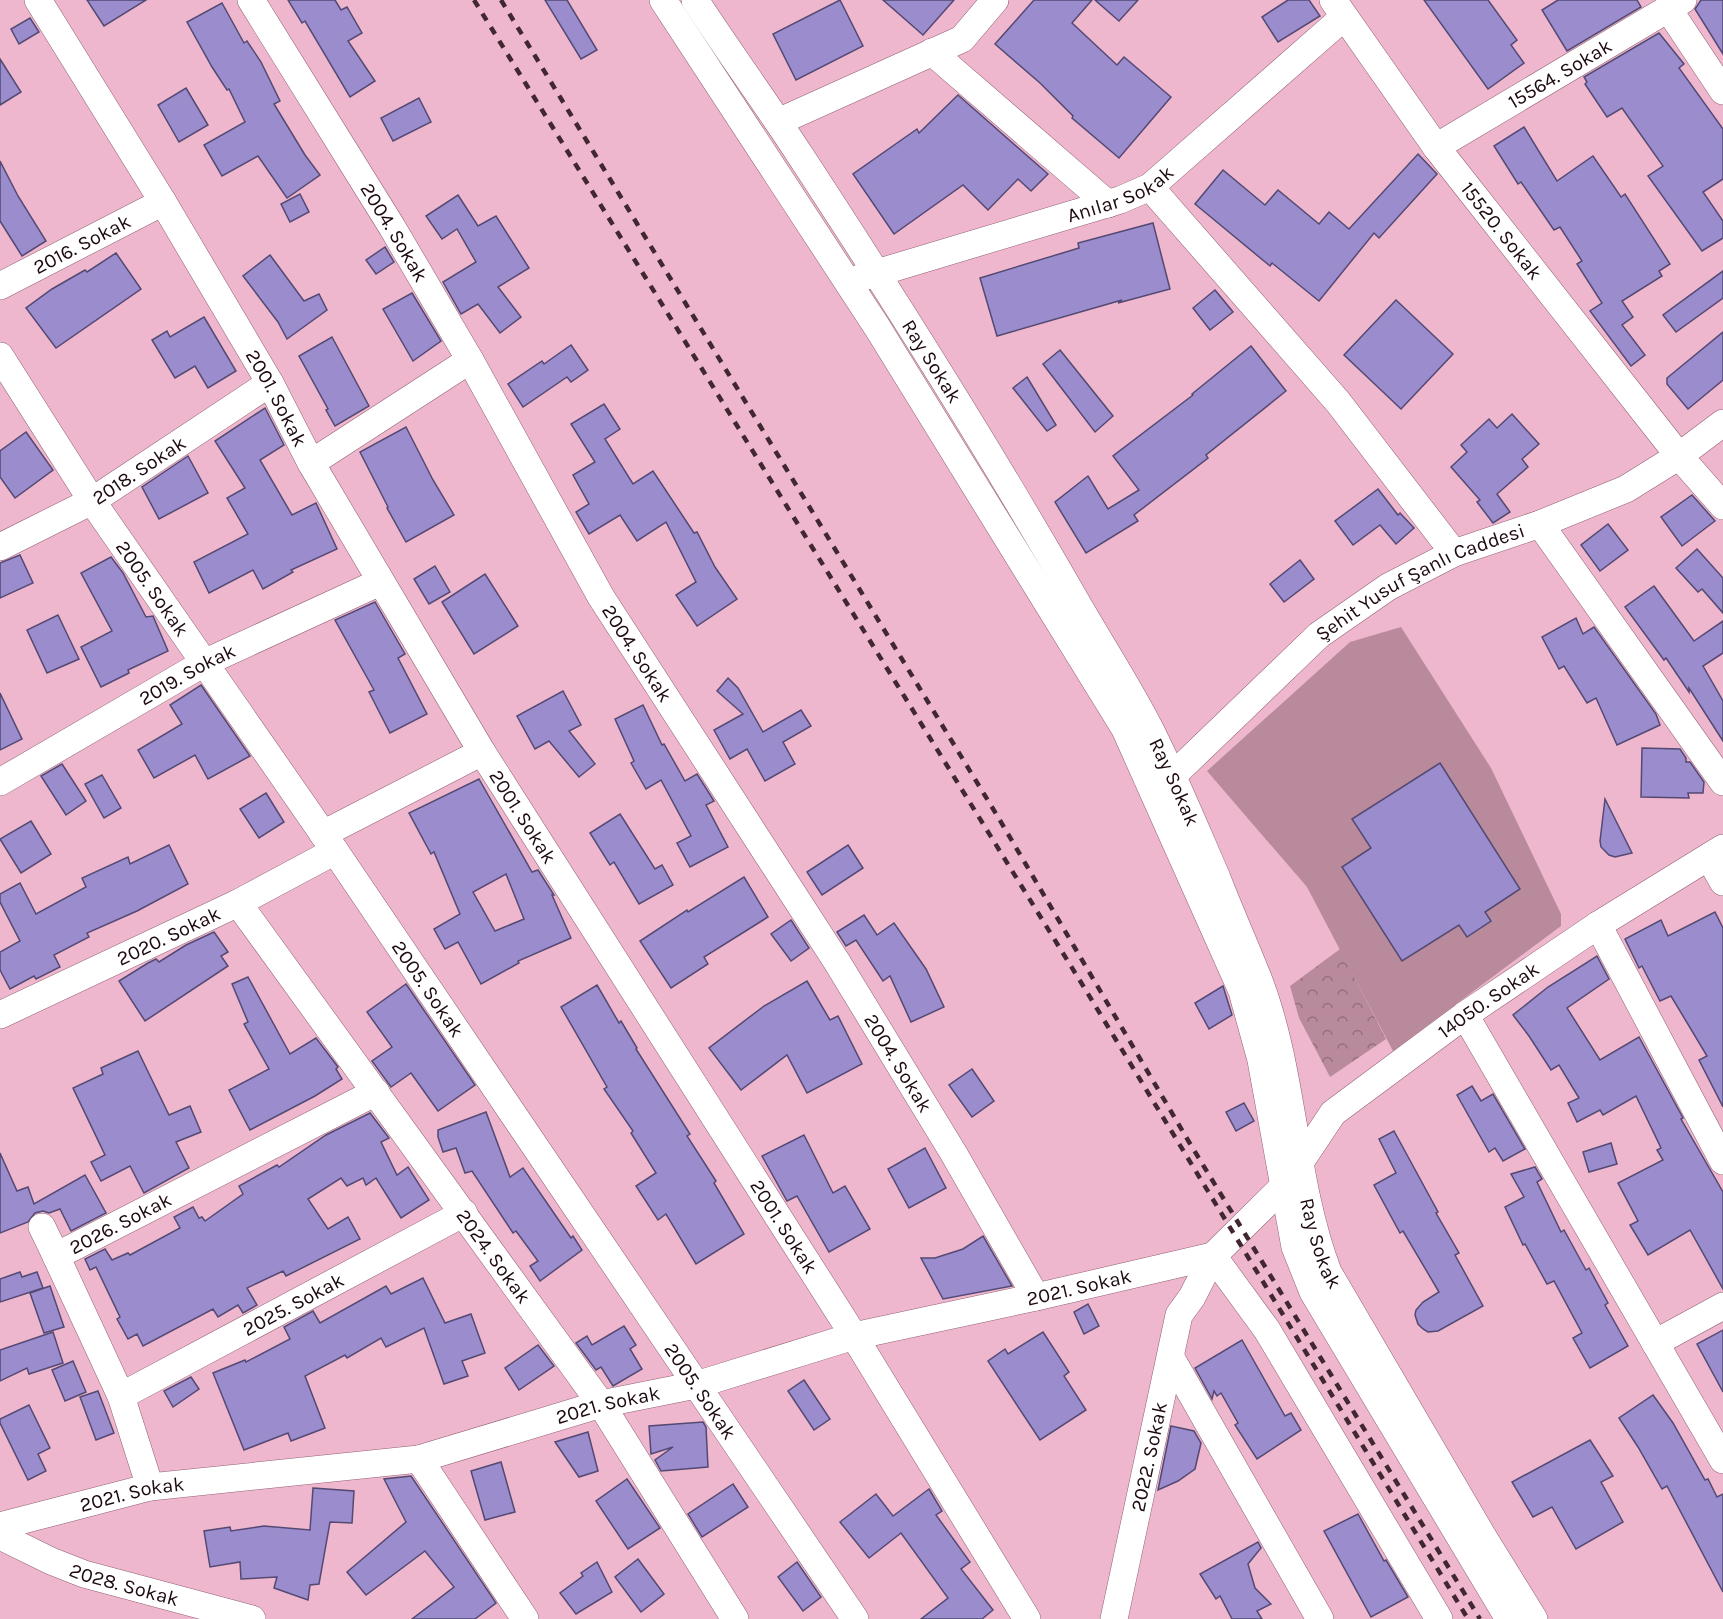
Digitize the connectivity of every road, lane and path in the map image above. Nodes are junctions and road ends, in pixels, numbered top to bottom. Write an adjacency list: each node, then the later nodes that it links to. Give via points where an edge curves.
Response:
1 (38, 0): 13 (street, 2001. Sokak)
2 (251, 0): 19 (street, 2004. Sokak)
3 (663, 0): 16 (street)
4 (695, 0): 10 (street, Ray Sokak)
5 (994, 0): 8 (street, via 962,39)
6 (1337, 5): 11 (street, 15520. Sokak); 12 (street, Anılar Sokak)
7 (1676, 5): 9 (street); 11 (street, 15564. Sokak)
8 (932, 52): 10 (street); 14 (street)
9 (1723, 91)
10 (778, 122): 15 (street, Ray Sokak)
11 (1436, 147): 22 (street, 15520. Sokak)
12 (1150, 187): 14 (street, Anılar Sokak); 28 (street, via 1338,402)
13 (163, 202): 17 (street, 2016. Sokak); 20 (street, 2001. Sokak)
14 (1108, 204): 15 (street, Anılar Sokak)
15 (876, 273): 16 (street, Anılar Sokak); 34 (street, Ray Sokak, via 1035,529 1150,729)
16 (847, 281): 34 (street, via 1125,729)
17 (0, 286)
18 (0, 356): 24 (street, 2005. Sokak)
19 (470, 360): 23 (street); 50 (street, 2004. Sokak, via 601,597 837,962)
20 (270, 383): 23 (street, 2001. Sokak); 24 (street, 2018. Sokak)
21 (1723, 423): 22 (street, Şehit Yusuf Şanlı Caddesi)
22 (1679, 456): 25 (street, 15520. Sokak); 26 (street, Şehit Yusuf Şanlı Caddesi, via 1626,489)
23 (311, 463): 29 (street, 2001. Sokak)
24 (92, 501): 27 (street, 2018. Sokak); 30 (street, 2005. Sokak)
25 (1723, 506)
26 (1540, 524): 28 (street, Şehit Yusuf Şanlı Caddesi); 33 (street)
27 (0, 547)
28 (1454, 553): 34 (street, Şehit Yusuf Şanlı Caddesi, via 1388,587 1319,635)
29 (380, 582): 30 (street, 2019. Sokak); 31 (street, 2001. Sokak)
30 (204, 663): 32 (street, 2019. Sokak); 35 (street, 2005. Sokak)
31 (482, 752): 35 (street, 2020. Sokak); 52 (street, 2001. Sokak)
32 (0, 782)
33 (1723, 782)
34 (1164, 784): 43 (street, Ray Sokak, via 1259,980 1283,1062); 45 (street, via 1242,991 1261,1060)
35 (329, 843): 38 (street, 2020. Sokak); 55 (street, 2005. Sokak)
36 (1716, 853): 37 (street); 39 (street, 14050. Sokak)
37 (1723, 882)
38 (238, 903): 40 (street, 2020. Sokak); 42 (street, 2024. Sokak)
39 (1598, 925): 41 (street, 14050. Sokak); 44 (street)
40 (0, 1016)
41 (1465, 1016): 43 (street, 14050. Sokak, via 1333,1113); 53 (street)
42 (376, 1092): 46 (street, 2024. Sokak); 48 (street, 2026. Sokak)
43 (1300, 1161): 45 (street, 14050. Sokak); 71 (street, Ray Sokak, via 1328,1272)
44 (1723, 1161)
45 (1285, 1185): 49 (street, 14050. Sokak); 70 (street, via 1295,1247 1313,1292)
46 (464, 1213): 56 (street, 2025. Sokak); 57 (street, 2024. Sokak)
47 (42, 1227): 48 (street)
48 (56, 1256): 56 (street, 2026. Sokak)
49 (1213, 1256): 50 (street, 2021. Sokak); 54 (street, 2022. Sokak, via 1179,1315); 69 (street, via 1267,1330)
50 (1036, 1297): 52 (street, 2021. Sokak)
51 (1723, 1306): 53 (street)
52 (854, 1336): 55 (street, 2021. Sokak); 67 (street, 2001. Sokak)
53 (1655, 1343): 59 (street)
54 (1171, 1358): 62 (street, 2022. Sokak); 68 (street)
55 (696, 1385): 57 (street, 2021. Sokak); 66 (street, 2005. Sokak)
56 (121, 1396): 60 (street, 2026. Sokak)
57 (601, 1404): 58 (street, 2021. Sokak); 65 (street, 2024. Sokak)
58 (419, 1459): 60 (street, 2021. Sokak); 64 (street)
59 (1723, 1461)
60 (150, 1486): 61 (street, 2021. Sokak)
61 (2, 1525): 63 (street, 2028. Sokak, via 51,1561 84,1574)
62 (1115, 1618)
63 (252, 1619)
64 (525, 1619)
65 (735, 1619)
66 (855, 1619)
67 (1027, 1619)
68 (1320, 1619)
69 (1439, 1619)
70 (1509, 1619)
71 (1534, 1619)

